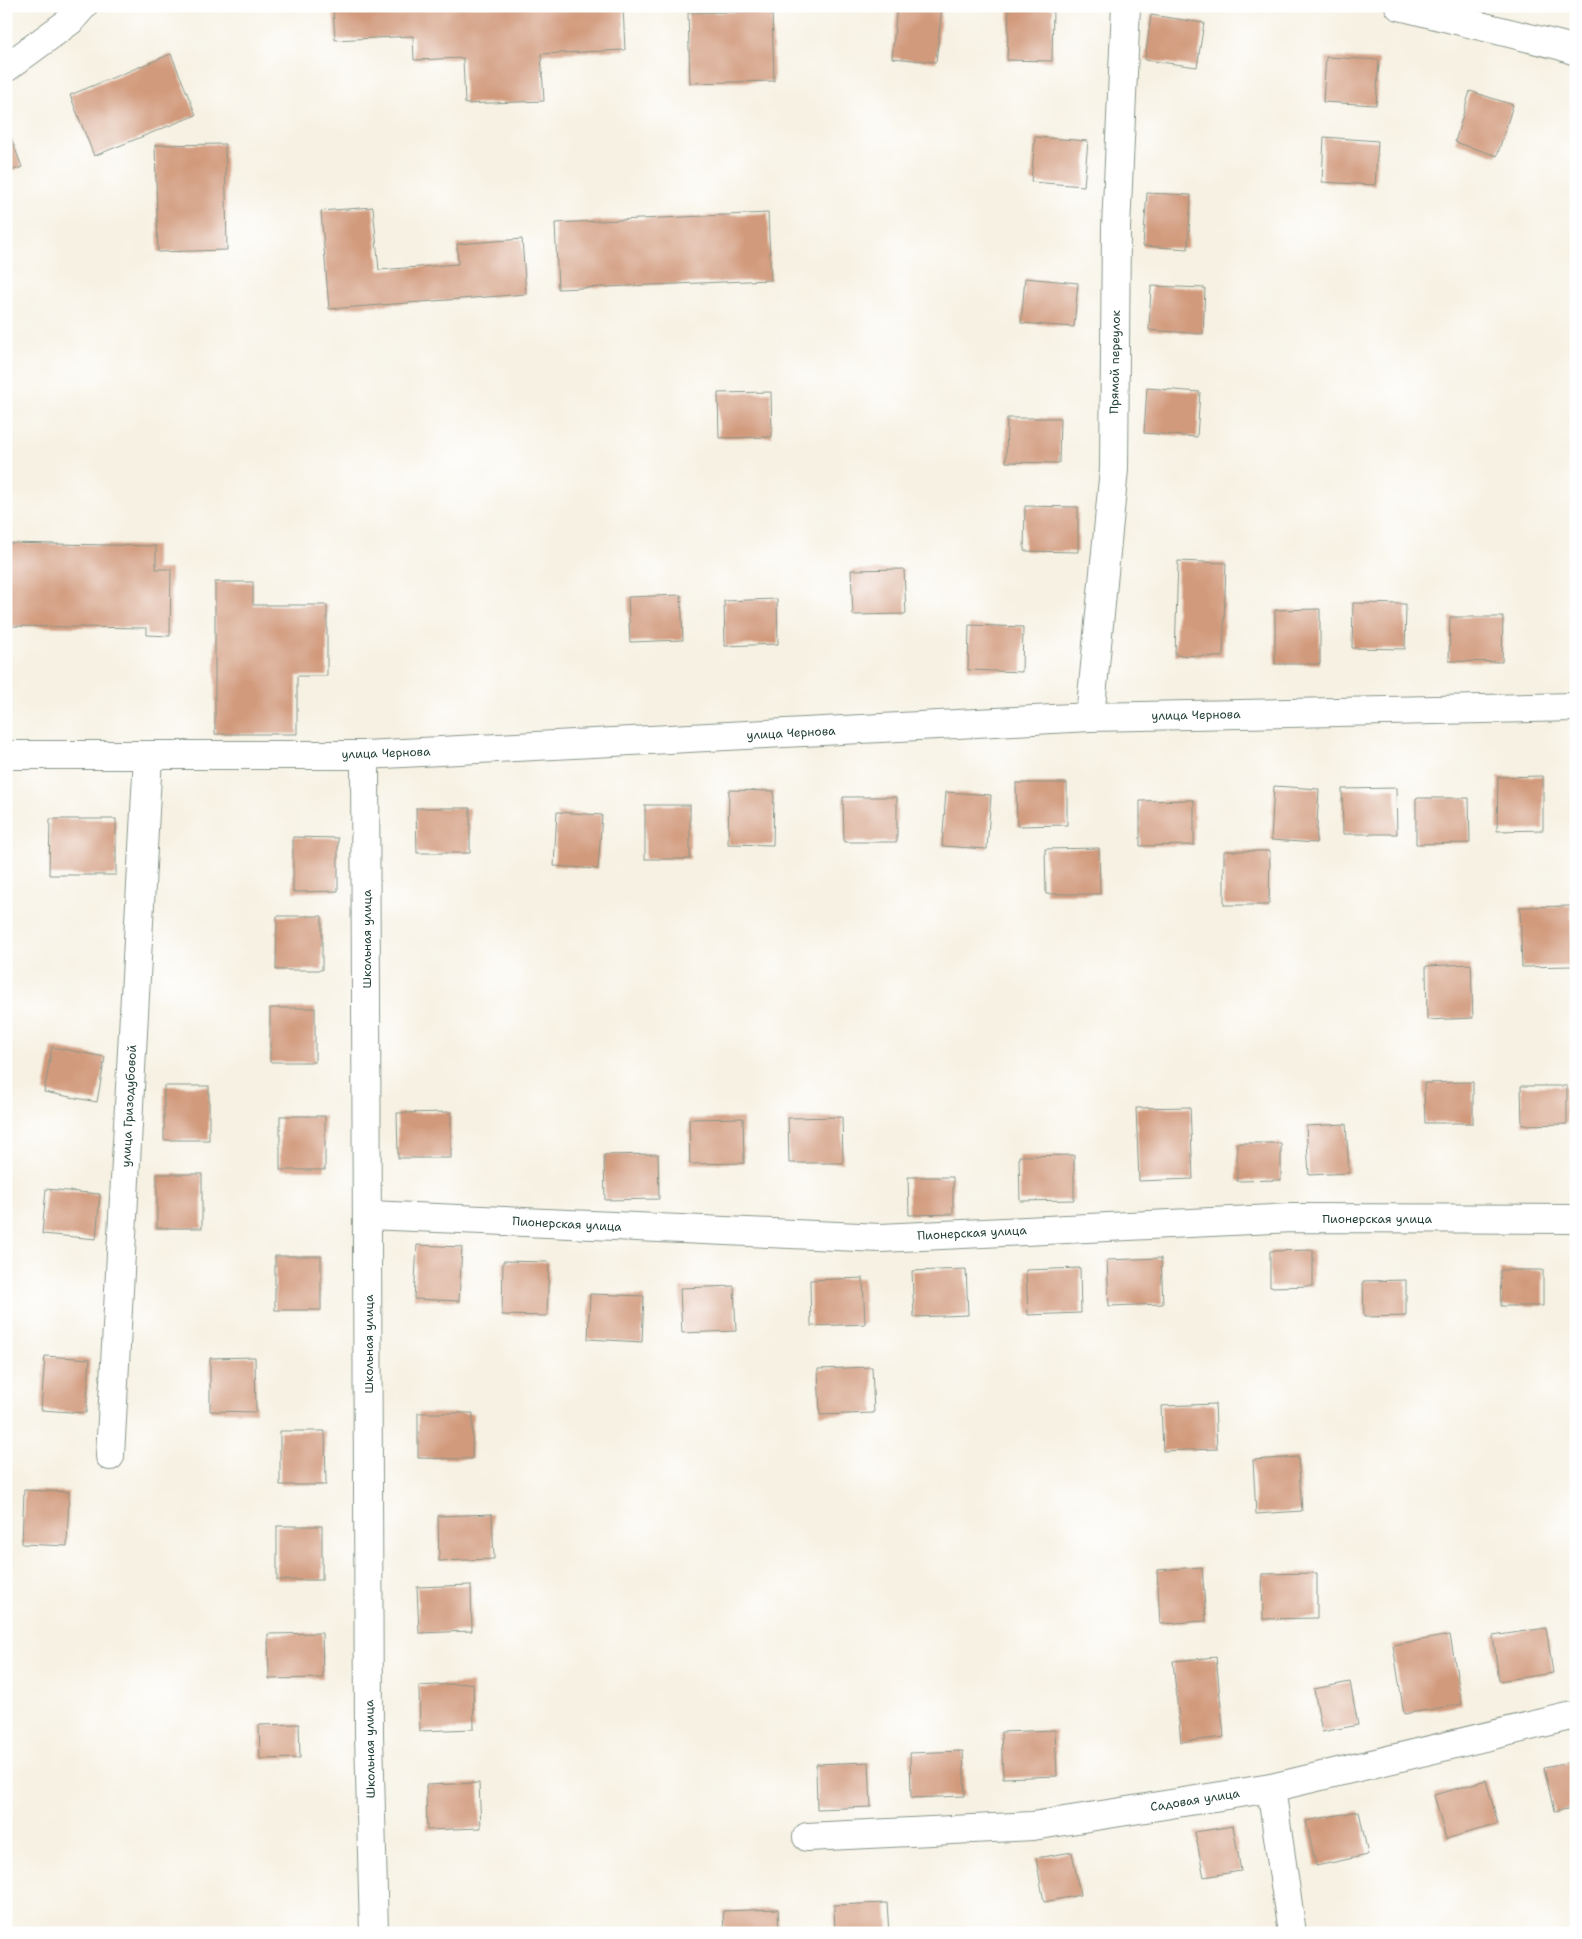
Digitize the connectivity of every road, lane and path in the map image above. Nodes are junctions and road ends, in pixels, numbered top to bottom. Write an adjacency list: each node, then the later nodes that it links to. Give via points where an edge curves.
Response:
1 (82, 6): 5 (street, via 70,21)
2 (1126, 6): 7 (street, Прямой переулок, via 1116,228 1114,469)
3 (1399, 6): 4 (street)
4 (1571, 41)
5 (6, 68)
6 (1576, 707): 7 (street, улица Чернова)
7 (1090, 717): 9 (street, улица Чернова)
8 (6, 754): 10 (street, улица Чернова)
9 (365, 755): 10 (street, улица Чернова); 11 (street, Школьная улица)
10 (148, 756): 13 (street, улица Гризодубовой)
11 (368, 1215): 12 (street, Пионерская улица, via 881,1238 1292,1218); 17 (street, Школьная улица, via 369,1734)
12 (1576, 1219)
13 (110, 1456)
14 (1576, 1715): 15 (street, Садовая улица)
15 (1271, 1788): 16 (street, Садовая улица, via 1034,1826); 18 (street)
16 (807, 1837)
17 (374, 1933)
18 (1292, 1933)

